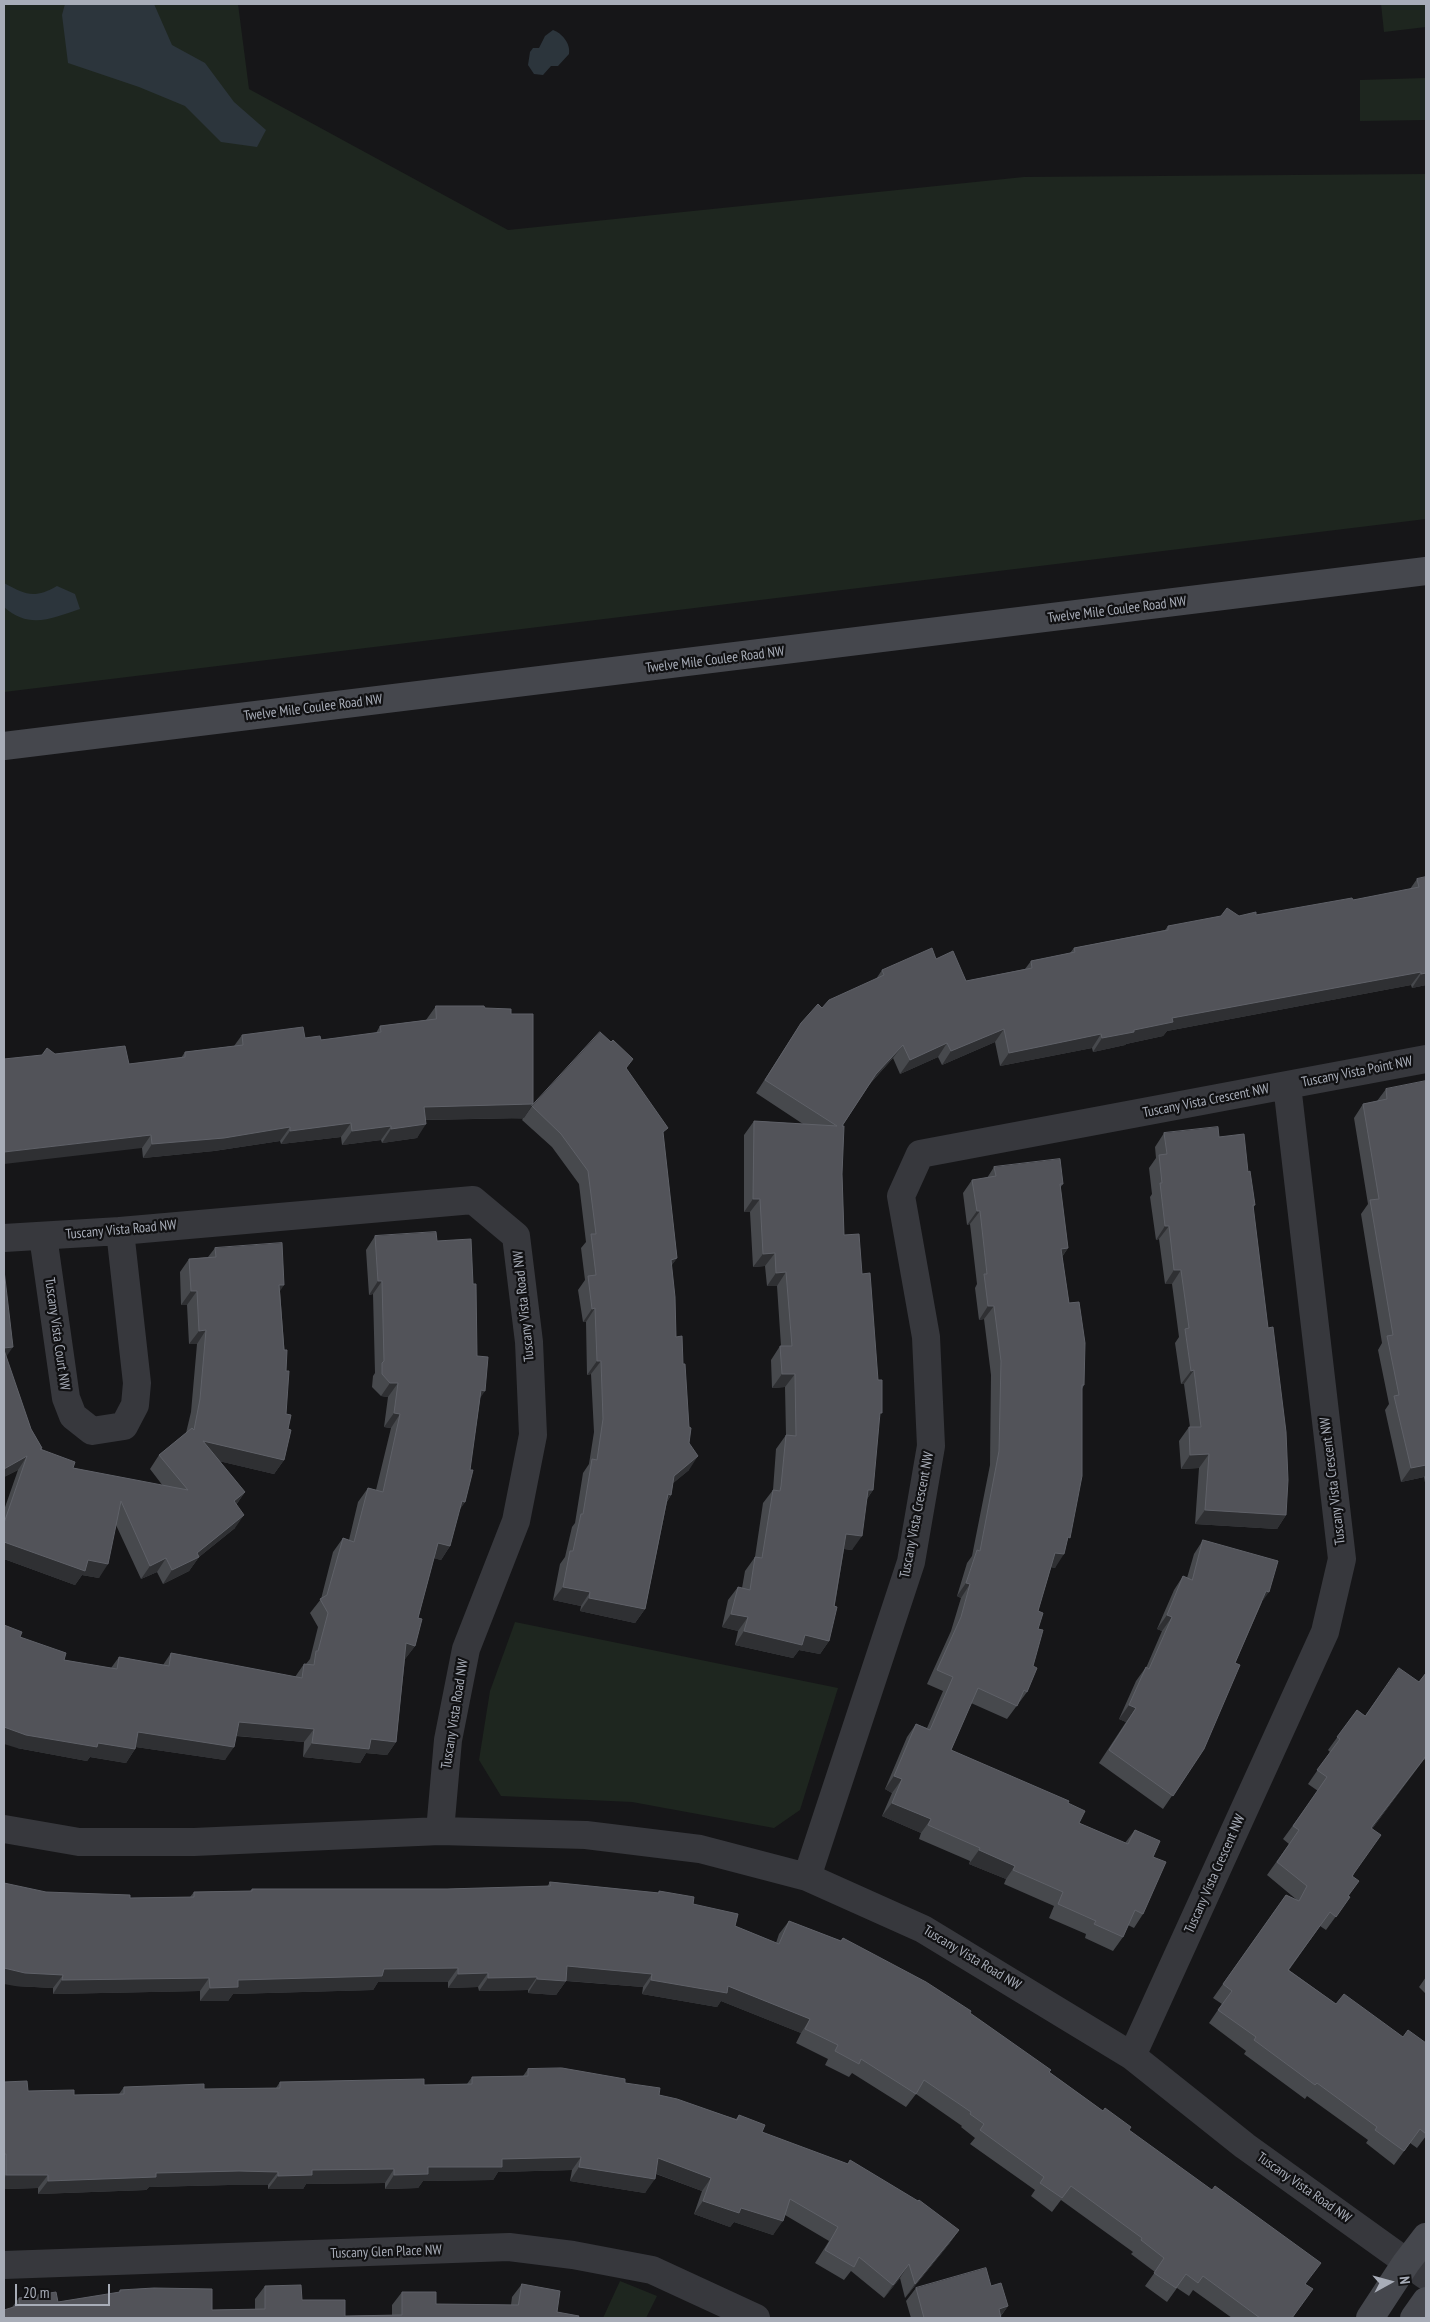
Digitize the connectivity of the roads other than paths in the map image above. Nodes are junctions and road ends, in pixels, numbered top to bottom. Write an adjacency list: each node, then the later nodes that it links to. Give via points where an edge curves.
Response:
1 (1426, 571): 2 (street, Twelve Mile Coulee Road NW)
2 (4, 746)
3 (1426, 1059): 4 (street, Tuscany Vista Point NW)
4 (1287, 1085): 10 (street, Tuscany Vista Crescent NW, via 920,1154 901,1196 926,1337 931,1446 911,1562); 11 (street, Tuscany Vista Crescent NW, via 1342,1560 1325,1632)
5 (120, 1231): 6 (street, Tuscany Vista Road NW); 6 (street, Tuscany Vista Court NW, via 137,1383 135,1405 124,1426 92,1431 73,1416 66,1398); 9 (street, Tuscany Vista Road NW, via 473,1200 516,1236 529,1342 533,1435 516,1521 466,1649 448,1740)
6 (43, 1236): 7 (street, Tuscany Vista Road NW)
7 (4, 1238)
8 (4, 1829): 9 (street, Tuscany Vista Road NW, via 79,1842 194,1842)
9 (440, 1830): 10 (street, Tuscany Vista Road NW, via 586,1835 700,1849)
10 (807, 1877): 11 (street, Tuscany Vista Road NW, via 924,1929)
11 (1132, 2056): 14 (street, Tuscany Vista Road NW, via 1245,2146)
12 (1426, 2237): 14 (street)
13 (4, 2265): 16 (street, Tuscany Glen Place NW, via 509,2248 574,2255 652,2270)
14 (1416, 2269): 17 (street)
15 (1426, 2302): 18 (street)
16 (756, 2318)
17 (1370, 2318)
18 (1414, 2318)

